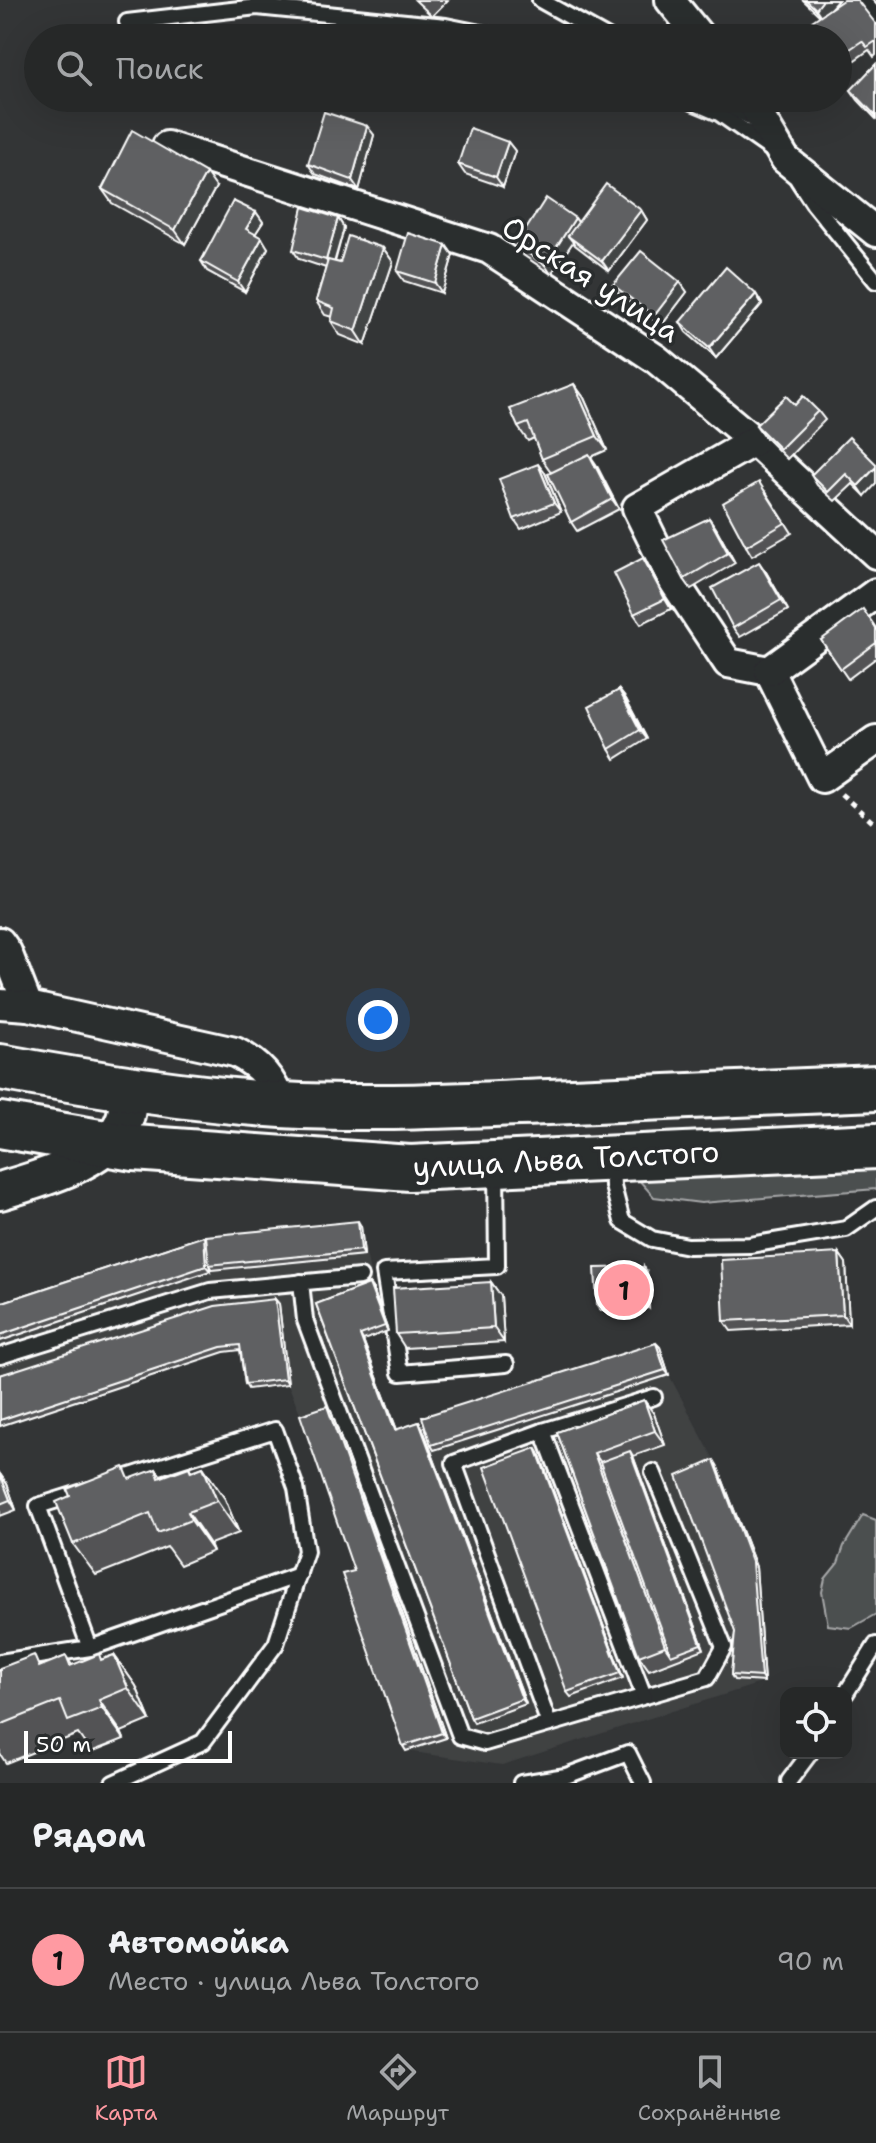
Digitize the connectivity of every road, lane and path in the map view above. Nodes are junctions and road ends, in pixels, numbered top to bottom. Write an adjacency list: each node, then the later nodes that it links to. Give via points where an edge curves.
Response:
1 (540, 0): 7 (lane)
2 (670, 0): 8 (street)
3 (862, 0): 4 (lane)
4 (876, 16)
5 (127, 22): 6 (lane, via 257,7)
6 (426, 24)
7 (583, 24)
8 (690, 24)
9 (717, 112): 14 (lane)
10 (740, 112): 12 (lane)
11 (758, 112): 12 (street)
12 (767, 127): 14 (street)
13 (167, 146): 17 (street, Орская улица, via 489,249 656,359)
14 (785, 159): 15 (street); 16 (lane)
15 (876, 232)
16 (876, 281)
17 (754, 441): 18 (street, Орская улица); 20 (street, via 637,508 671,577 728,663)
18 (876, 554)
19 (876, 593): 20 (street)
20 (769, 671): 22 (street)
21 (876, 740): 22 (street)
22 (822, 778): 23 (path)
23 (876, 825)
24 (0, 942): 26 (street)
25 (0, 1004): 26 (street)
26 (28, 1006): 30 (street, via 235,1052 267,1075)
27 (0, 1067): 28 (main road, улица Льва Толстого)
28 (130, 1087): 30 (main road, улица Льва Толстого); 32 (street, via 125,1118)
29 (876, 1088): 30 (main road, улица Льва Толстого, via 409,1107)
30 (281, 1105)
31 (0, 1125): 32 (main road, улица Льва Толстого)
32 (106, 1145): 35 (main road, улица Льва Толстого, via 410,1168); 36 (street, via 61,1171)
33 (876, 1146): 34 (main road, улица Льва Толстого)
34 (611, 1156): 35 (main road, улица Льва Толстого); 37 (lane, via 622,1221 652,1239 688,1246 763,1243 846,1229)
35 (495, 1163): 41 (lane, via 497,1266 384,1272 400,1373)
36 (0, 1191)
37 (876, 1208)
38 (360, 1277): 39 (lane)
39 (301, 1282): 40 (lane, via 210,1291); 51 (lane, via 305,1320 460,1736 485,1743)
40 (0, 1356)
41 (506, 1364)
42 (654, 1397): 43 (lane)
43 (543, 1431): 50 (lane); 51 (lane, via 454,1463)
44 (653, 1472): 50 (lane, via 724,1647 707,1678)
45 (299, 1575): 47 (lane); 47 (lane, via 306,1551 296,1488 275,1430 38,1506); 54 (lane, via 276,1644 203,1742)
46 (876, 1645): 49 (lane)
47 (90, 1648): 48 (lane)
48 (0, 1662)
49 (850, 1687)
50 (644, 1696): 51 (lane)
51 (549, 1724)
52 (806, 1759): 53 (lane)
53 (789, 1781)
54 (113, 1783)
55 (521, 1783): 56 (lane, via 566,1776 628,1753)
56 (643, 1783)

